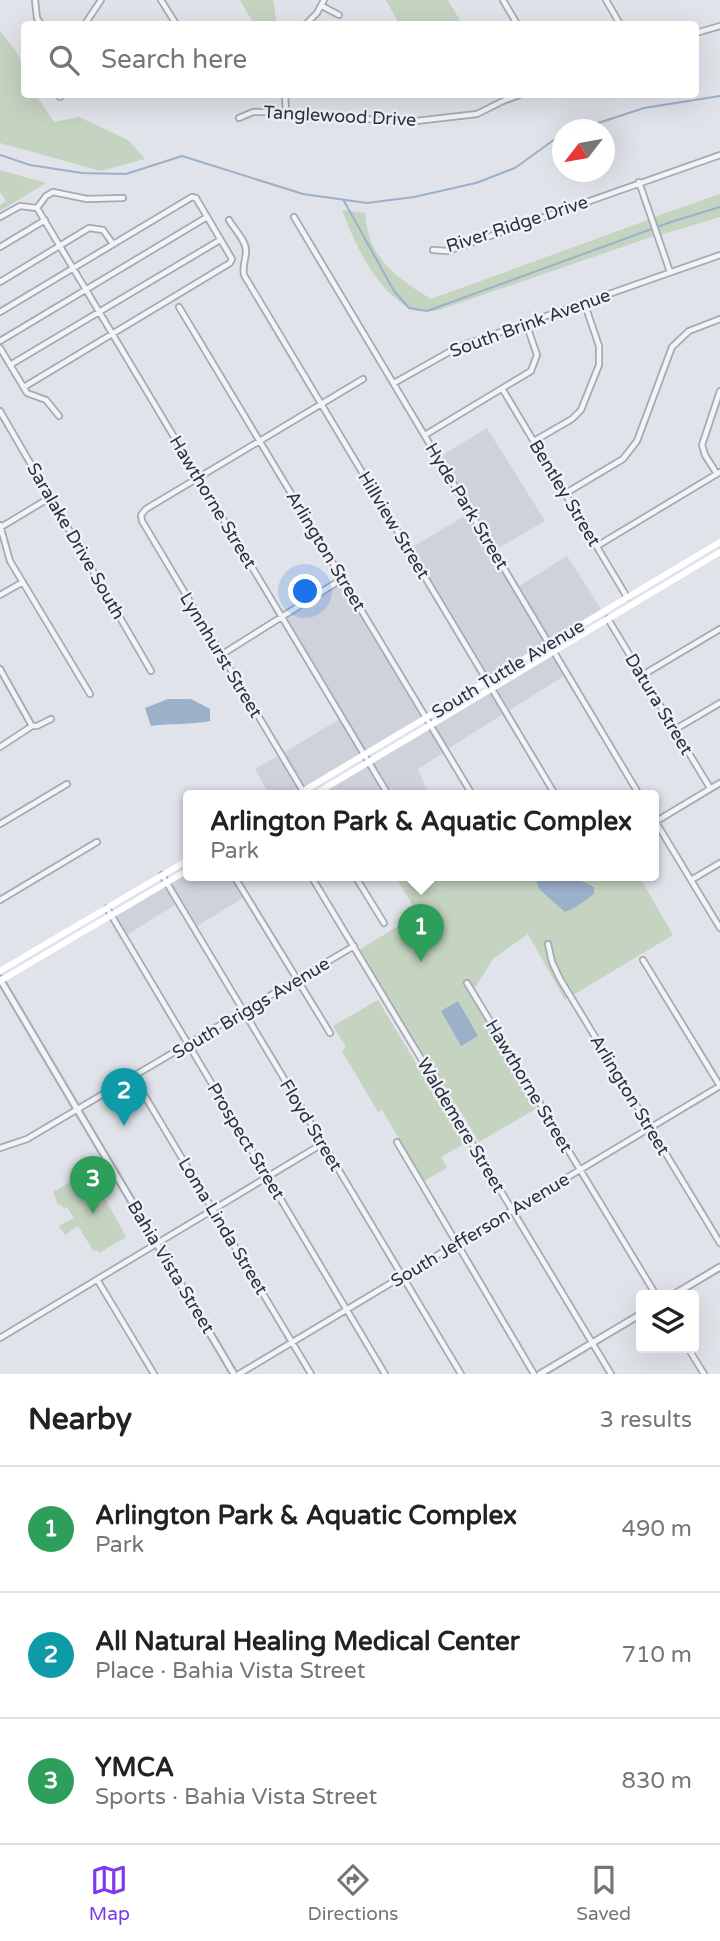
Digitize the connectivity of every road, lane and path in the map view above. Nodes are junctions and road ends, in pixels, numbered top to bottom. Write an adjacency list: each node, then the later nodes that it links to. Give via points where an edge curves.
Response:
1 (35, 0): 9 (street)
2 (101, 0): 10 (street)
3 (161, 0): 11 (street)
4 (324, 0): 7 (street)
5 (503, 0): 13 (street)
6 (606, 0): 14 (street)
7 (322, 6): 8 (street); 12 (street)
8 (339, 15)
9 (40, 21)
10 (87, 21)
11 (174, 21)
12 (309, 21)
13 (515, 21)
14 (618, 21)
15 (720, 26): 16 (street)
16 (699, 32)
17 (285, 98): 19 (street)
18 (511, 98): 19 (street, Tanglewood Drive, via 477,114 407,122)
19 (286, 113): 20 (street, Tanglewood Drive, via 253,112)
20 (239, 118)
21 (720, 155): 22 (street, River Ridge Drive)
22 (639, 183): 34 (street, River Ridge Drive, via 447,251); 37 (street)
23 (123, 198): 24 (street, via 87,199 53,192)
24 (37, 208): 25 (street, via 20,206); 28 (street, Hawthorne Street)
25 (0, 217)
26 (207, 217): 30 (street); 31 (street, via 195,197); 39 (street)
27 (294, 217): 51 (street, Hyde Park Street)
28 (45, 220): 32 (street, Hawthorne Street); 33 (street)
29 (229, 220): 55 (street, Hillview Street, via 246,252 242,272)
30 (220, 239): 43 (street); 46 (street, via 232,261)
31 (113, 244): 32 (street, via 105,231 92,228); 36 (street)
32 (60, 245): 36 (street, Hawthorne Street); 38 (street)
33 (0, 247)
34 (433, 250)
35 (720, 255): 37 (street, South Brink Avenue)
36 (74, 268): 39 (street, Hawthorne Street); 42 (street)
37 (670, 272): 40 (street, South Brink Avenue)
38 (0, 282)
39 (86, 289): 43 (street, Hawthorne Street); 47 (street)
40 (584, 302): 45 (street, South Brink Avenue); 60 (street, via 600,359 585,403 577,415)
41 (179, 307): 59 (street, Arlington Street)
42 (0, 312)
43 (100, 312): 46 (street, Hawthorne Street); 49 (street)
44 (720, 319): 63 (street, via 689,331 672,347 629,453)
45 (526, 323): 51 (street, South Brink Avenue, via 450,351); 53 (street, via 536,349 534,366)
46 (113, 333): 52 (street); 62 (street, Hawthorne Street)
47 (0, 341)
48 (0, 348): 49 (street)
49 (10, 365): 52 (street)
50 (363, 379): 55 (street)
51 (394, 383): 58 (street, Hyde Park Street)
52 (24, 387): 57 (street, via 29,394 50,402)
53 (503, 390): 58 (street); 60 (street, Bentley Street)
54 (720, 391): 61 (street, via 702,445)
55 (321, 404): 59 (street); 82 (street, Hillview Street)
56 (0, 411): 64 (street, Saralake Drive South)
57 (59, 416)
58 (425, 435): 76 (street, Hyde Park Street)
59 (260, 440): 62 (street); 69 (street, Arlington Street)
60 (534, 440): 63 (street, Bentley Street)
61 (719, 473): 67 (street)
62 (199, 478): 73 (street, Hawthorne Street); 78 (street, Lynnhurst Street, via 142,513 142,521)
63 (566, 493): 67 (street, Bentley Street)
64 (51, 497): 65 (street); 80 (street, Saralake Drive South)
65 (0, 527): 70 (street)
66 (720, 541): 72 (main road, South Tuttle Avenue)
67 (597, 546): 72 (street, Bentley Street)
68 (720, 552): 74 (main road, South Tuttle Avenue)
69 (342, 579): 73 (street); 86 (street, Arlington Street)
70 (23, 582): 71 (street); 84 (street)
71 (0, 595)
72 (627, 597): 76 (main road, South Tuttle Avenue)
73 (282, 617): 78 (street); 92 (street, Hawthorne Street)
74 (608, 619): 77 (main road, South Tuttle Avenue); 81 (street, Datura Street)
75 (720, 629): 81 (street)
76 (549, 644): 77 (street, Hyde Park Street); 82 (main road, South Tuttle Avenue)
77 (553, 652): 83 (main road, South Tuttle Avenue); 103 (street, Hyde Park Street)
78 (221, 655): 97 (street, Lynnhurst Street)
79 (0, 670): 88 (street)
80 (152, 671)
81 (641, 676): 90 (street, Datura Street)
82 (487, 681): 83 (street, Hillview Street); 86 (main road, South Tuttle Avenue)
83 (492, 689): 89 (main road, South Tuttle Avenue); 102 (street, Hillview Street)
84 (90, 694)
85 (720, 703): 90 (street)
86 (426, 718): 89 (street, Arlington Street); 92 (main road, South Tuttle Avenue)
87 (51, 719): 88 (street)
88 (32, 726): 91 (street)
89 (430, 726): 93 (main road, South Tuttle Avenue); 101 (street, Arlington Street)
90 (674, 730): 96 (street, Datura Street)
91 (0, 747)
92 (364, 755): 93 (street, Hawthorne Street); 98 (main road, South Tuttle Avenue)
93 (369, 762): 99 (main road, South Tuttle Avenue); 100 (street, Hawthorne Street)
94 (67, 783): 105 (street)
95 (720, 783): 96 (street)
96 (710, 788): 104 (street)
97 (302, 790)
98 (309, 790)
99 (322, 790)
100 (385, 790)
101 (469, 790)
102 (552, 790)
103 (636, 790)
104 (659, 818)
105 (0, 824)
106 (659, 827): 112 (street)
107 (97, 842): 117 (street)
108 (183, 863): 111 (main road)
109 (720, 863): 112 (street)
110 (183, 873): 116 (main road)
111 (162, 876): 116 (street, Floyd Street); 118 (main road)
112 (691, 880): 121 (street)
113 (237, 881): 127 (street)
114 (314, 881): 123 (street, Waldemere Street)
115 (358, 881): 120 (street)
116 (166, 883): 119 (main road); 129 (street, Floyd Street)
117 (0, 900)
118 (107, 908): 119 (street, Prospect Street); 125 (main road)
119 (112, 915): 126 (main road); 131 (street, Prospect Street)
120 (384, 923)
121 (720, 928)
122 (548, 944): 135 (street, Arlington Street, via 560,979)
123 (354, 946): 127 (street, South Briggs Avenue); 142 (street, Waldemere Street)
124 (643, 960): 133 (street)
125 (0, 971)
126 (0, 980): 134 (street, Bahia Vista Street)
127 (297, 980): 129 (street, South Briggs Avenue); 130 (street)
128 (467, 983): 139 (street, Hawthorne Street)
129 (245, 1012): 131 (street, South Briggs Avenue); 137 (street, Floyd Street)
130 (330, 1033)
131 (189, 1045): 132 (street, South Briggs Avenue); 140 (street, Prospect Street)
132 (134, 1078): 134 (street, South Briggs Avenue); 141 (street, Loma Linda Street)
133 (720, 1086): 135 (street, South Jefferson Avenue)
134 (78, 1110): 138 (street, South Briggs Avenue, via 27,1139); 145 (street, Bahia Vista Street)
135 (650, 1128): 139 (street, South Jefferson Avenue); 143 (street, Arlington Street)
136 (397, 1142): 144 (street)
137 (322, 1144): 140 (street); 147 (street, Floyd Street)
138 (0, 1148)
139 (580, 1171): 142 (street, South Jefferson Avenue); 149 (street, Hawthorne Street)
140 (268, 1177): 141 (street); 151 (street, Prospect Street)
141 (214, 1210): 145 (street); 154 (street, Loma Linda Street)
142 (513, 1210): 144 (street, South Jefferson Avenue); 155 (street, Waldemere Street)
143 (720, 1243)
144 (456, 1244): 147 (street, South Jefferson Avenue); 162 (street)
145 (158, 1245): 148 (street); 158 (street, Bahia Vista Street)
146 (720, 1267): 150 (street)
147 (402, 1276): 151 (street, South Jefferson Avenue); 161 (street, Floyd Street)
148 (98, 1281): 153 (street); 157 (street)
149 (653, 1290)
150 (681, 1290)
151 (347, 1309): 154 (street, South Jefferson Avenue); 160 (street, Prospect Street)
152 (636, 1317): 155 (street)
153 (0, 1338)
154 (292, 1342): 158 (street, South Jefferson Avenue); 159 (street, Loma Linda Street)
155 (593, 1343): 163 (street); 164 (street, Waldemere Street)
156 (691, 1353): 165 (street)
157 (154, 1374)
158 (237, 1374)
159 (311, 1374)
160 (385, 1374)
161 (461, 1374)
162 (534, 1374)
163 (540, 1374)
164 (611, 1374)
165 (704, 1374)

